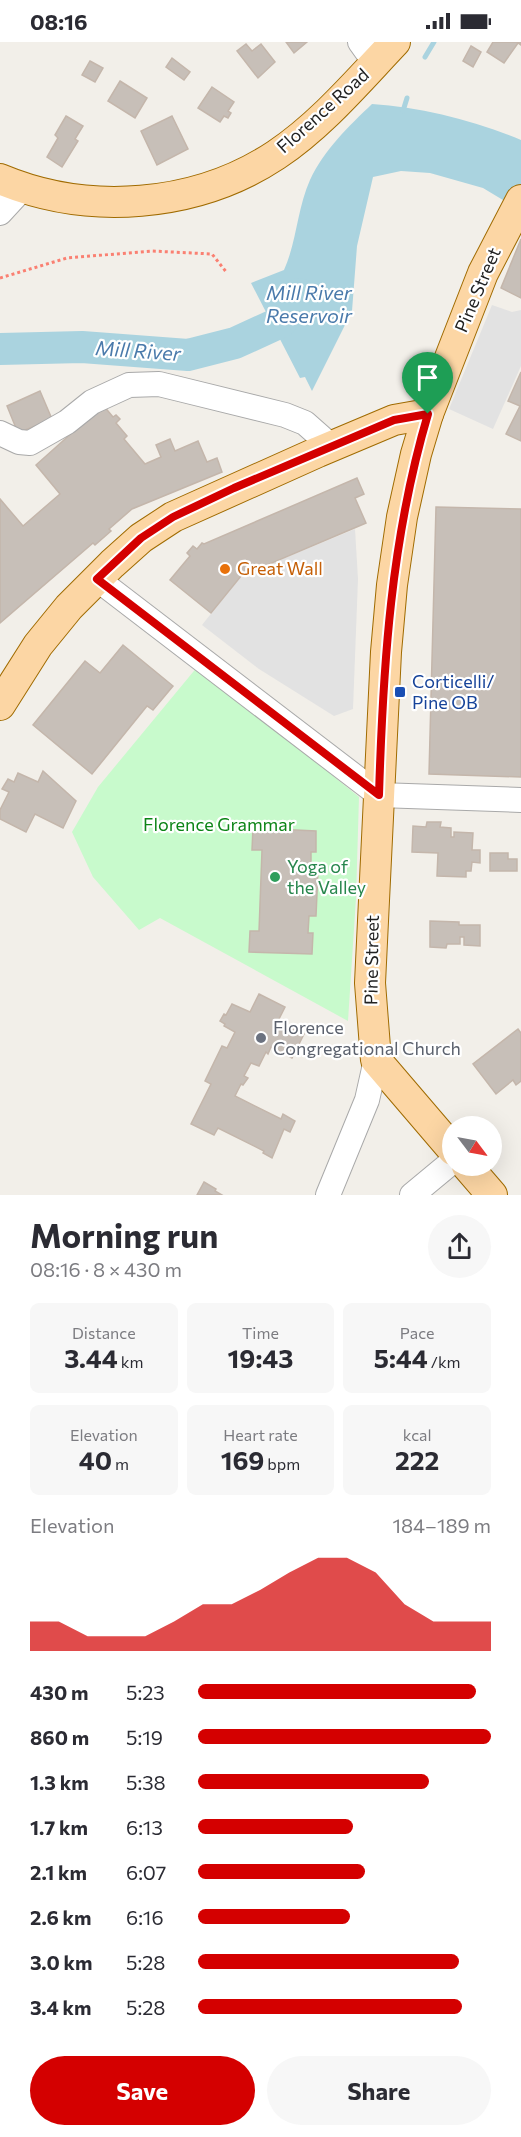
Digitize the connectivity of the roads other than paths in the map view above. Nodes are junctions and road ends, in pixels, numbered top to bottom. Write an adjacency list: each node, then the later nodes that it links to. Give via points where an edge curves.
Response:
1 (377, 49): 2 (main road, Florence Road, via 339,101 278,153 256,168 218,184 172,196 118,202 67,199)
2 (12, 184): 4 (street)
3 (514, 211): 5 (main road, Pine Street, via 483,273)
4 (0, 213)
5 (428, 414): 7 (main road, via 394,420); 10 (main road, Pine Street, via 402,517 392,585)
6 (0, 433): 7 (street, via 30,443 111,392 129,384 159,384 295,419)
7 (331, 446): 8 (main road, via 173,517 141,538)
8 (97, 579): 9 (main road, via 38,645); 10 (street)
9 (0, 705)
10 (379, 795): 11 (street); 12 (main road, Pine Street, via 370,983)
11 (521, 800)
12 (376, 1060): 13 (main road); 16 (street, Pine Street, via 367,1100)
13 (442, 1137)
14 (442, 1170): 17 (street)
15 (476, 1176): 18 (main road)
16 (328, 1195)
17 (412, 1195)
18 (492, 1195)

